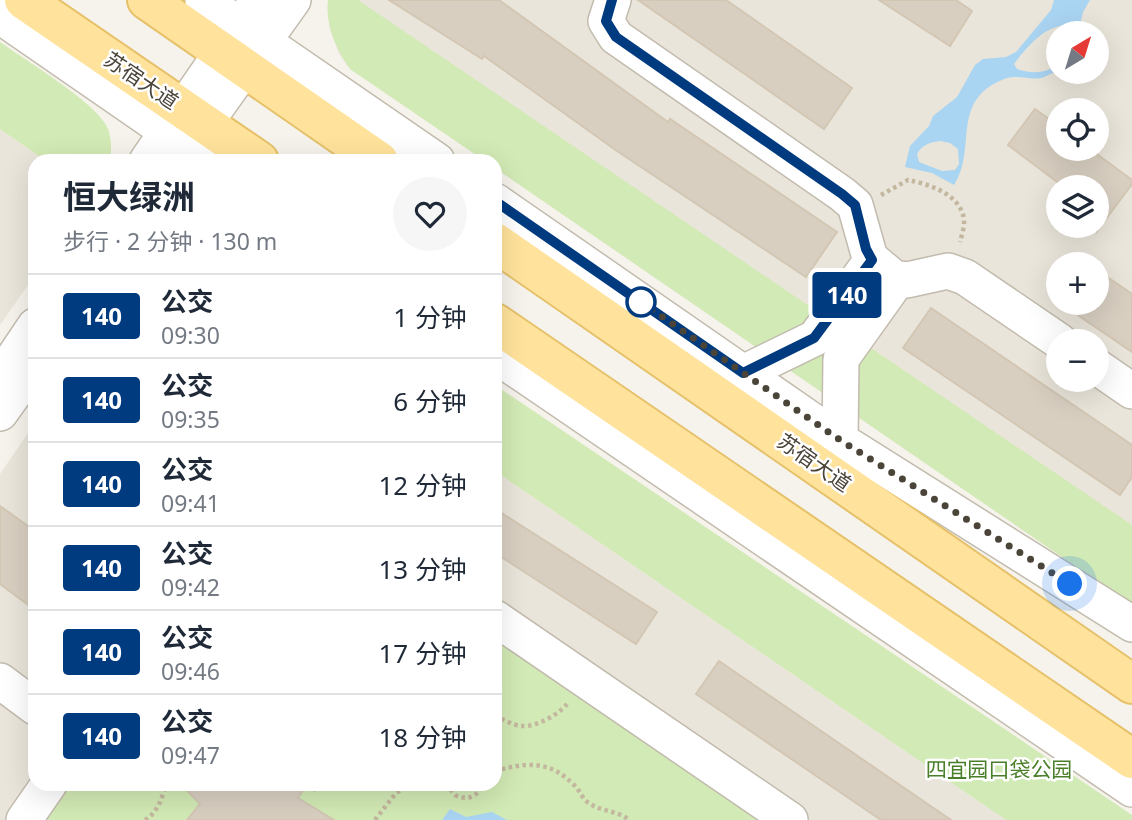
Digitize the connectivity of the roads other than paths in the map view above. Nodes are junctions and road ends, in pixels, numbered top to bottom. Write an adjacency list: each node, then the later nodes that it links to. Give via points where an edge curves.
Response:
1 (24, 0): 8 (main road, 苏宿大道)
2 (147, 0): 7 (main road)
3 (203, 0): 7 (street)
4 (293, 0): 7 (street)
5 (612, 0): 15 (street, via 606,21 616,37 855,205 866,249)
6 (0, 16): 8 (street)
7 (245, 37): 8 (street); 11 (main road); 12 (street)
8 (189, 139): 9 (street); 10 (main road, 苏宿大道)
9 (160, 154)
10 (237, 154)
11 (371, 154)
12 (426, 154)
13 (502, 206): 20 (street)
14 (502, 247): 30 (main road, 苏宿大道)
15 (885, 270): 17 (street, via 920,279 948,271 965,277); 20 (street, via 814,338); 26 (street, via 841,359)
16 (502, 328): 32 (main road)
17 (1046, 332)
18 (28, 336): 23 (street)
19 (502, 360): 33 (street)
20 (743, 373): 26 (street)
21 (28, 374): 25 (street)
22 (1109, 376): 24 (street)
23 (0, 378)
24 (1132, 391)
25 (0, 413)
26 (840, 440): 28 (street)
27 (502, 623): 36 (street)
28 (1132, 624)
29 (0, 681): 31 (street)
30 (1132, 684)
31 (28, 702)
32 (1132, 759)
33 (1132, 789)
34 (44, 791): 35 (street)
35 (24, 820)
36 (790, 820)

